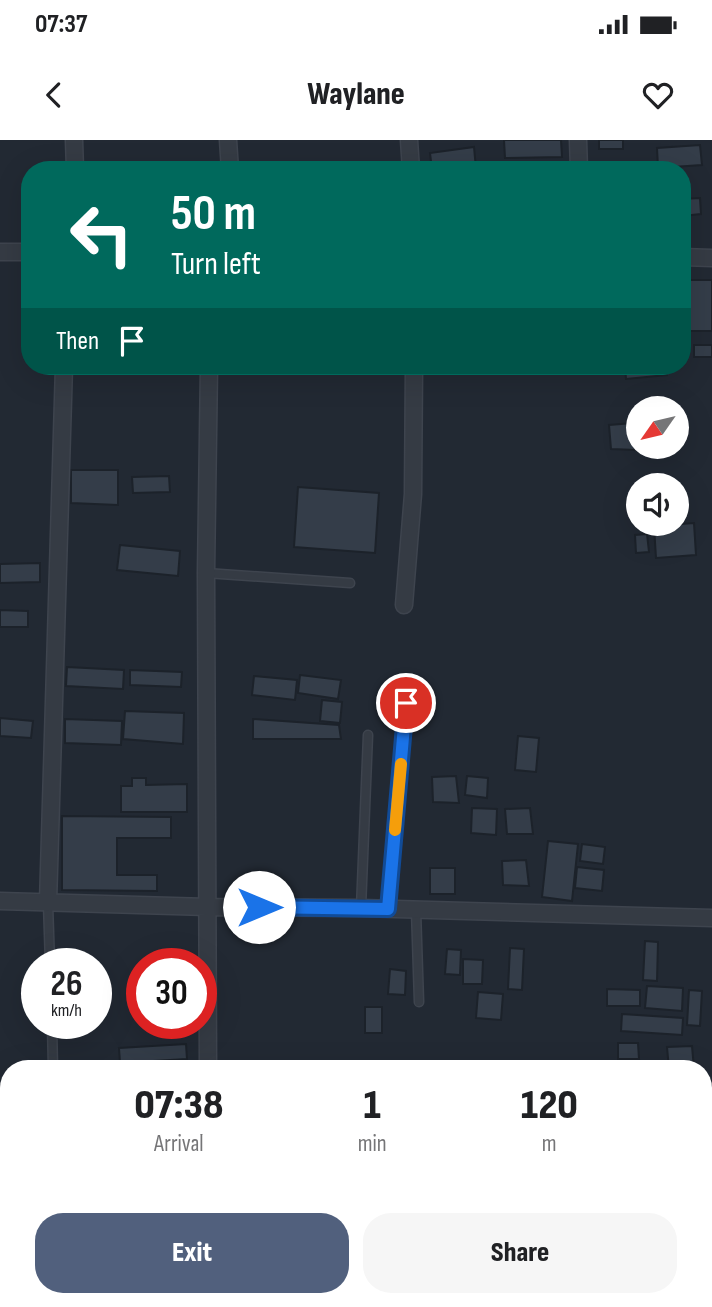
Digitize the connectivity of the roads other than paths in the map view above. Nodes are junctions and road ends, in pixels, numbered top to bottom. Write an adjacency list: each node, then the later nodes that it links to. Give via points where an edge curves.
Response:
1 (74, 140): 5 (street)
2 (228, 140): 6 (street)
3 (409, 140): 7 (street)
4 (578, 140): 8 (street)
5 (75, 161)
6 (229, 161)
7 (410, 161)
8 (579, 161)
9 (0, 252): 10 (street)
10 (21, 252)
11 (691, 257): 12 (street)
12 (712, 258)
13 (64, 375): 22 (street)
14 (209, 375): 16 (street)
15 (414, 375): 18 (street, via 413,494)
16 (206, 573): 17 (lane); 23 (street)
17 (350, 583)
18 (404, 606)
19 (406, 703): 25 (lane)
20 (368, 735): 24 (lane)
21 (0, 901): 22 (street)
22 (48, 903): 23 (street); 28 (lane)
23 (208, 906): 24 (street); 32 (street)
24 (361, 908): 25 (street)
25 (388, 909): 26 (street)
26 (416, 910): 27 (street); 29 (lane)
27 (712, 918)
28 (49, 948)
29 (419, 1002)
30 (52, 1039): 31 (lane)
31 (53, 1060)
32 (208, 1060)

